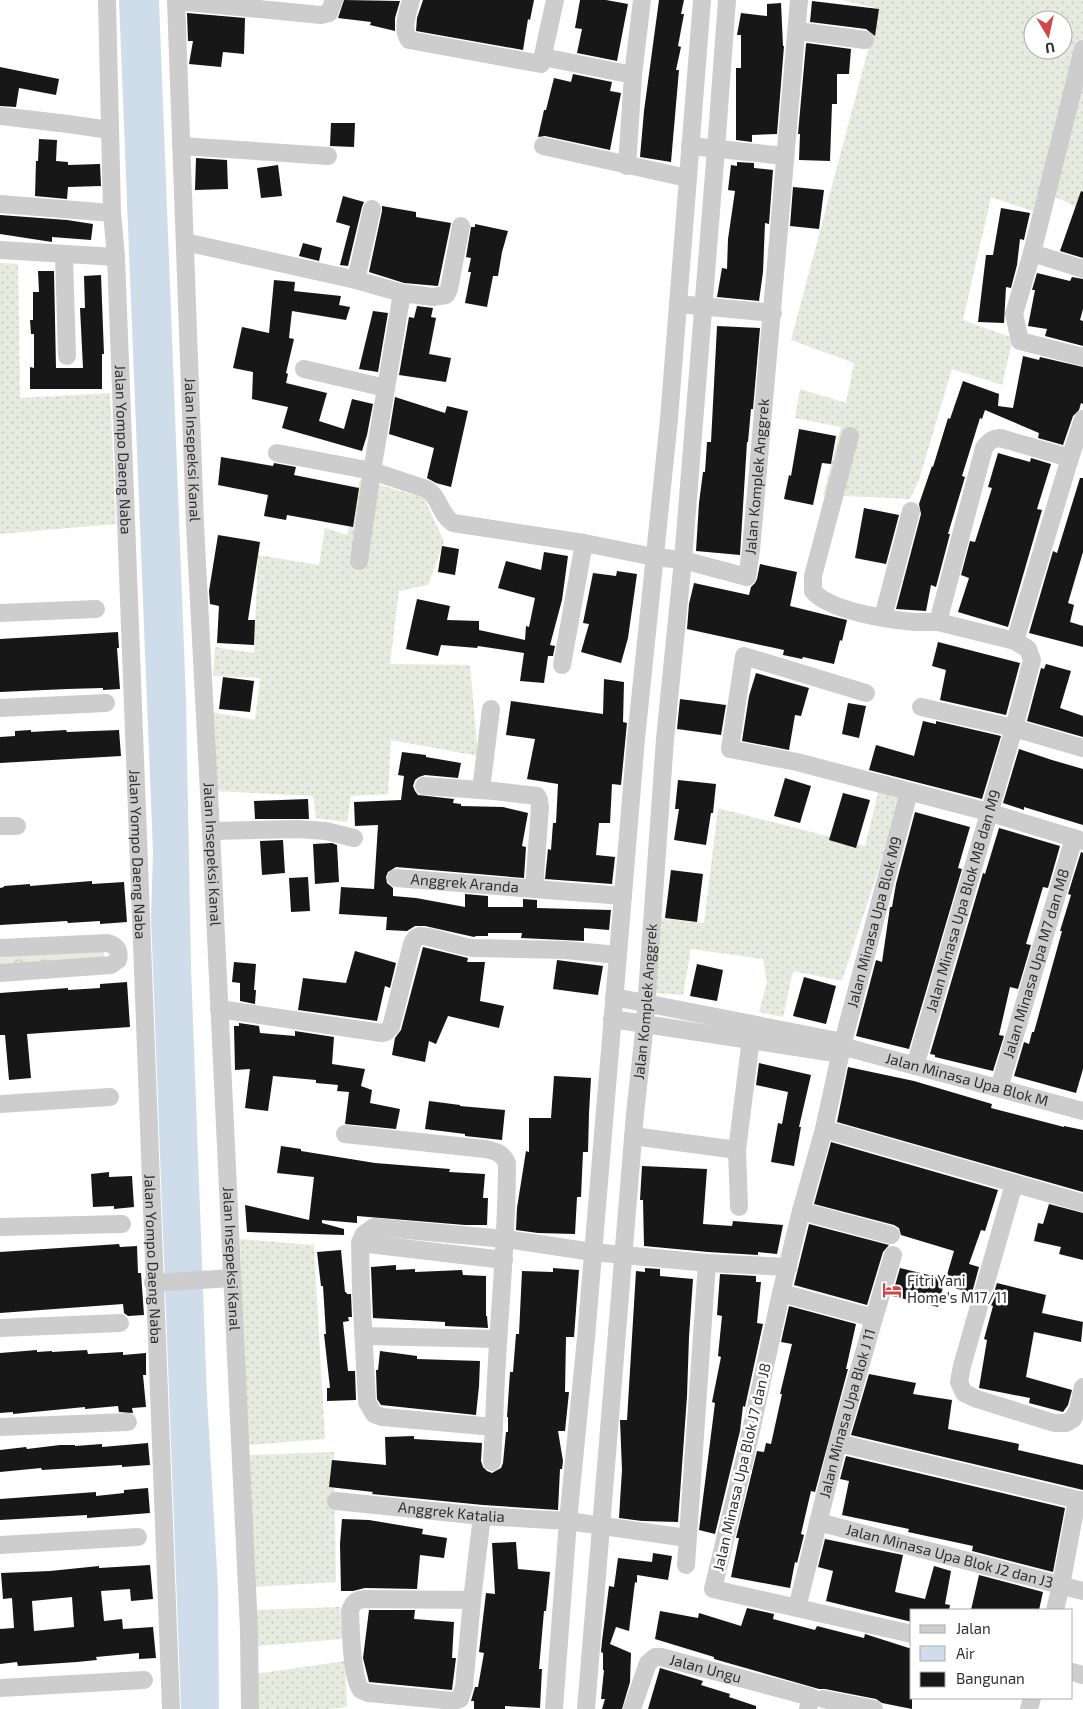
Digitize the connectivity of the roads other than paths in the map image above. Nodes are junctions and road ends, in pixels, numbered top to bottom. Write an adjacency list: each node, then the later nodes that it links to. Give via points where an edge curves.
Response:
1 (107, 0): 16 (street, Jalan Yompo Daeng Naba)
2 (176, 0): 3 (street, via 321,15 329,13); 17 (street, Jalan Insepeksi Kanal)
3 (334, 0)
4 (412, 0): 13 (street, via 405,24 409,40 541,64)
5 (555, 0): 13 (street)
6 (642, 0): 14 (street)
7 (702, 0): 19 (street, Jalan Komplek Anggrek)
8 (727, 0): 20 (street, Jalan Komplek Anggrek)
9 (799, 0): 10 (street, Jalan Komplek Anggrek)
10 (798, 30): 11 (street); 22 (street, Jalan Komplek Anggrek)
11 (865, 40)
12 (1083, 49): 31 (street)
13 (543, 57): 14 (street)
14 (634, 74): 23 (street)
15 (0, 116): 16 (street)
16 (110, 130): 27 (street, Jalan Yompo Daeng Naba)
17 (182, 146): 21 (street); 29 (street, Jalan Insepeksi Kanal)
18 (543, 146): 23 (street)
19 (690, 146): 20 (street); 24 (street, Jalan Komplek Anggrek)
20 (716, 149): 22 (street); 38 (street, Jalan Komplek Anggrek)
21 (328, 156)
22 (785, 156): 39 (street, Jalan Komplek Anggrek)
23 (627, 166): 24 (street)
24 (687, 178): 37 (street, Jalan Komplek Anggrek)
25 (0, 204): 27 (street)
26 (372, 208): 35 (street)
27 (112, 214): 33 (street, Jalan Yompo Daeng Naba)
28 (462, 226): 36 (street, via 446,295 433,297)
29 (185, 242): 35 (street); 71 (street, Jalan Insepeksi Kanal)
30 (0, 250): 32 (street)
31 (1032, 253): 34 (street); 41 (street, via 1014,314 1020,341)
32 (64, 255): 33 (street); 40 (street)
33 (116, 257): 112 (street, Jalan Yompo Daeng Naba)
34 (1083, 269)
35 (356, 280): 36 (street)
36 (402, 293): 43 (street)
37 (678, 304): 38 (street); 51 (street, Jalan Komplek Anggrek)
38 (704, 307): 39 (street); 52 (street, Jalan Komplek Anggrek)
39 (773, 313): 52 (street, Jalan Komplek Anggrek, via 747,576)
40 (67, 356)
41 (1083, 357)
42 (304, 369): 43 (street)
43 (386, 388): 48 (street)
44 (1083, 419): 47 (street)
45 (850, 436): 56 (street, via 813,592 833,605)
46 (277, 454): 48 (street)
47 (1070, 458): 57 (street, via 1000,438 988,442); 58 (street)
48 (372, 471): 50 (street, via 433,493 444,515 453,523); 53 (street)
49 (911, 511): 56 (street)
50 (584, 543): 51 (street); 59 (street)
51 (654, 557): 52 (street, Jalan Komplek Anggrek); 76 (street, Jalan Komplek Anggrek)
52 (683, 560): 81 (street, Jalan Komplek Anggrek, via 665,739)
53 (359, 561)
54 (96, 609): 55 (street)
55 (0, 613)
56 (883, 617): 57 (street)
57 (938, 622): 58 (street)
58 (1015, 641): 65 (street, Jalan Minasa Upa Blok M8 dan M9, via 1028,649 1032,660)
59 (562, 665)
60 (866, 693): 69 (street, via 744,656 730,749 797,762)
61 (106, 703): 63 (street)
62 (921, 707): 65 (street)
63 (0, 708)
64 (491, 708): 68 (street)
65 (1013, 731): 66 (street); 70 (street, Jalan Minasa Upa Blok M8 dan M9)
66 (1083, 748)
67 (424, 786): 68 (street, Anggrek Aranda)
68 (481, 790): 75 (street, Anggrek Aranda, via 537,796 540,807)
69 (908, 792): 70 (street); 86 (street, Jalan Minasa Upa Blok M9)
70 (988, 812): 73 (street); 87 (street, Jalan Minasa Upa Blok M8 dan M9)
71 (211, 831): 72 (street, via 307,830); 82 (street, Jalan Insepeksi Kanal)
72 (354, 838)
73 (1078, 840): 88 (street, Jalan Minasa Upa M7 dan M8)
74 (396, 878): 75 (street, Anggrek Aranda)
75 (534, 889): 76 (street, Anggrek Aranda)
76 (623, 896): 78 (street, Jalan Komplek Anggrek)
77 (0, 948): 79 (street, via 108,944 114,945 119,956 111,965)
78 (618, 955): 80 (street, Jalan Komplek Anggrek); 82 (street, via 473,948 419,936 412,944 391,1027 382,1033)
79 (0, 972)
80 (614, 997): 81 (street); 83 (street, Jalan Komplek Anggrek)
81 (646, 1004): 84 (street, Jalan Komplek Anggrek); 85 (street)
82 (219, 1009): 111 (street, Jalan Insepeksi Kanal)
83 (612, 1019): 84 (street); 105 (street, Jalan Komplek Anggrek)
84 (645, 1024): 85 (street); 94 (street, Jalan Komplek Anggrek)
85 (752, 1032): 86 (street, Jalan Minasa Upa Blok M); 95 (street)
86 (844, 1048): 87 (street, Jalan Minasa Upa Blok M); 92 (street)
87 (915, 1066): 88 (street, Jalan Minasa Upa Blok M)
88 (999, 1088): 91 (street, Jalan Minasa Upa Blok M)
89 (110, 1097): 90 (street)
90 (0, 1104)
91 (1082, 1108)
92 (824, 1129): 96 (street); 99 (street)
93 (345, 1134): 103 (street, via 498,1152 507,1163)
94 (633, 1136): 95 (street); 106 (street, Jalan Komplek Anggrek)
95 (737, 1150): 98 (street)
96 (1014, 1184): 97 (street); 119 (street, via 959,1382 964,1393 977,1399 1054,1423 1073,1420)
97 (1083, 1203)
98 (739, 1207)
99 (801, 1211): 102 (street); 110 (street)
100 (122, 1224): 101 (street)
101 (0, 1227)
102 (891, 1235)
103 (505, 1239): 104 (street, via 374,1227 364,1234); 105 (street); 108 (street)
104 (360, 1244): 108 (street); 117 (street)
105 (593, 1252): 106 (street); 128 (street, Jalan Komplek Anggrek)
106 (623, 1255): 109 (street); 130 (street, Jalan Komplek Anggrek)
107 (894, 1255): 114 (street)
108 (504, 1260): 118 (street)
109 (706, 1263): 110 (street); 132 (street)
110 (788, 1267): 113 (street)
111 (232, 1278): 112 (street); 145 (street, Jalan Insepeksi Kanal)
112 (153, 1283): 144 (street, Jalan Yompo Daeng Naba)
113 (781, 1293): 114 (street, Jalan Minasa Upa Blok J 11); 138 (street, Jalan Minasa Upa Blok J7 dan J8, via 713,1589)
114 (874, 1318): 123 (street, Jalan Minasa Upa Blok J 11)
115 (120, 1323): 116 (street)
116 (0, 1328)
117 (364, 1336): 118 (street); 122 (street, via 367,1402 374,1414 392,1419)
118 (498, 1339): 122 (street)
119 (1083, 1387)
120 (128, 1422): 121 (street)
121 (0, 1427)
122 (494, 1427): 124 (street)
123 (838, 1443): 126 (street); 129 (street, Jalan Minasa Upa Blok J 11)
124 (492, 1462)
125 (336, 1501): 127 (street, Anggrek Katalia)
126 (1080, 1501): 135 (street)
127 (482, 1516): 128 (street, Anggrek Katalia); 137 (street)
128 (568, 1521): 130 (street, Anggrek Katalia); 146 (street, Jalan Komplek Anggrek)
129 (818, 1522): 135 (street, Jalan Minasa Upa Blok J2 dan J3); 138 (street, Jalan Minasa Upa Blok J 11)
130 (600, 1526): 132 (street, Anggrek Katalia); 147 (street, Jalan Komplek Anggrek)
131 (138, 1537): 133 (street)
132 (687, 1538): 134 (street)
133 (0, 1545)
134 (686, 1565)
135 (1061, 1585): 136 (street, Jalan Minasa Upa Blok J2 dan J3); 139 (street)
136 (1083, 1590)
137 (472, 1600): 137 (street, via 356,1600 350,1611 353,1659 361,1690 454,1701 460,1699 464,1687)
138 (797, 1608): 140 (street, Jalan Minasa Upa Blok J7 dan J8)
139 (1055, 1609)
140 (910, 1634)
141 (144, 1680): 142 (street)
142 (0, 1688)
143 (814, 1702): 148 (street, Jalan Ungu, via 661,1657 648,1664); 149 (street, Jalan Ungu)
144 (171, 1709)
145 (250, 1709)
146 (554, 1709)
147 (586, 1709)
148 (632, 1709)
149 (873, 1709)

